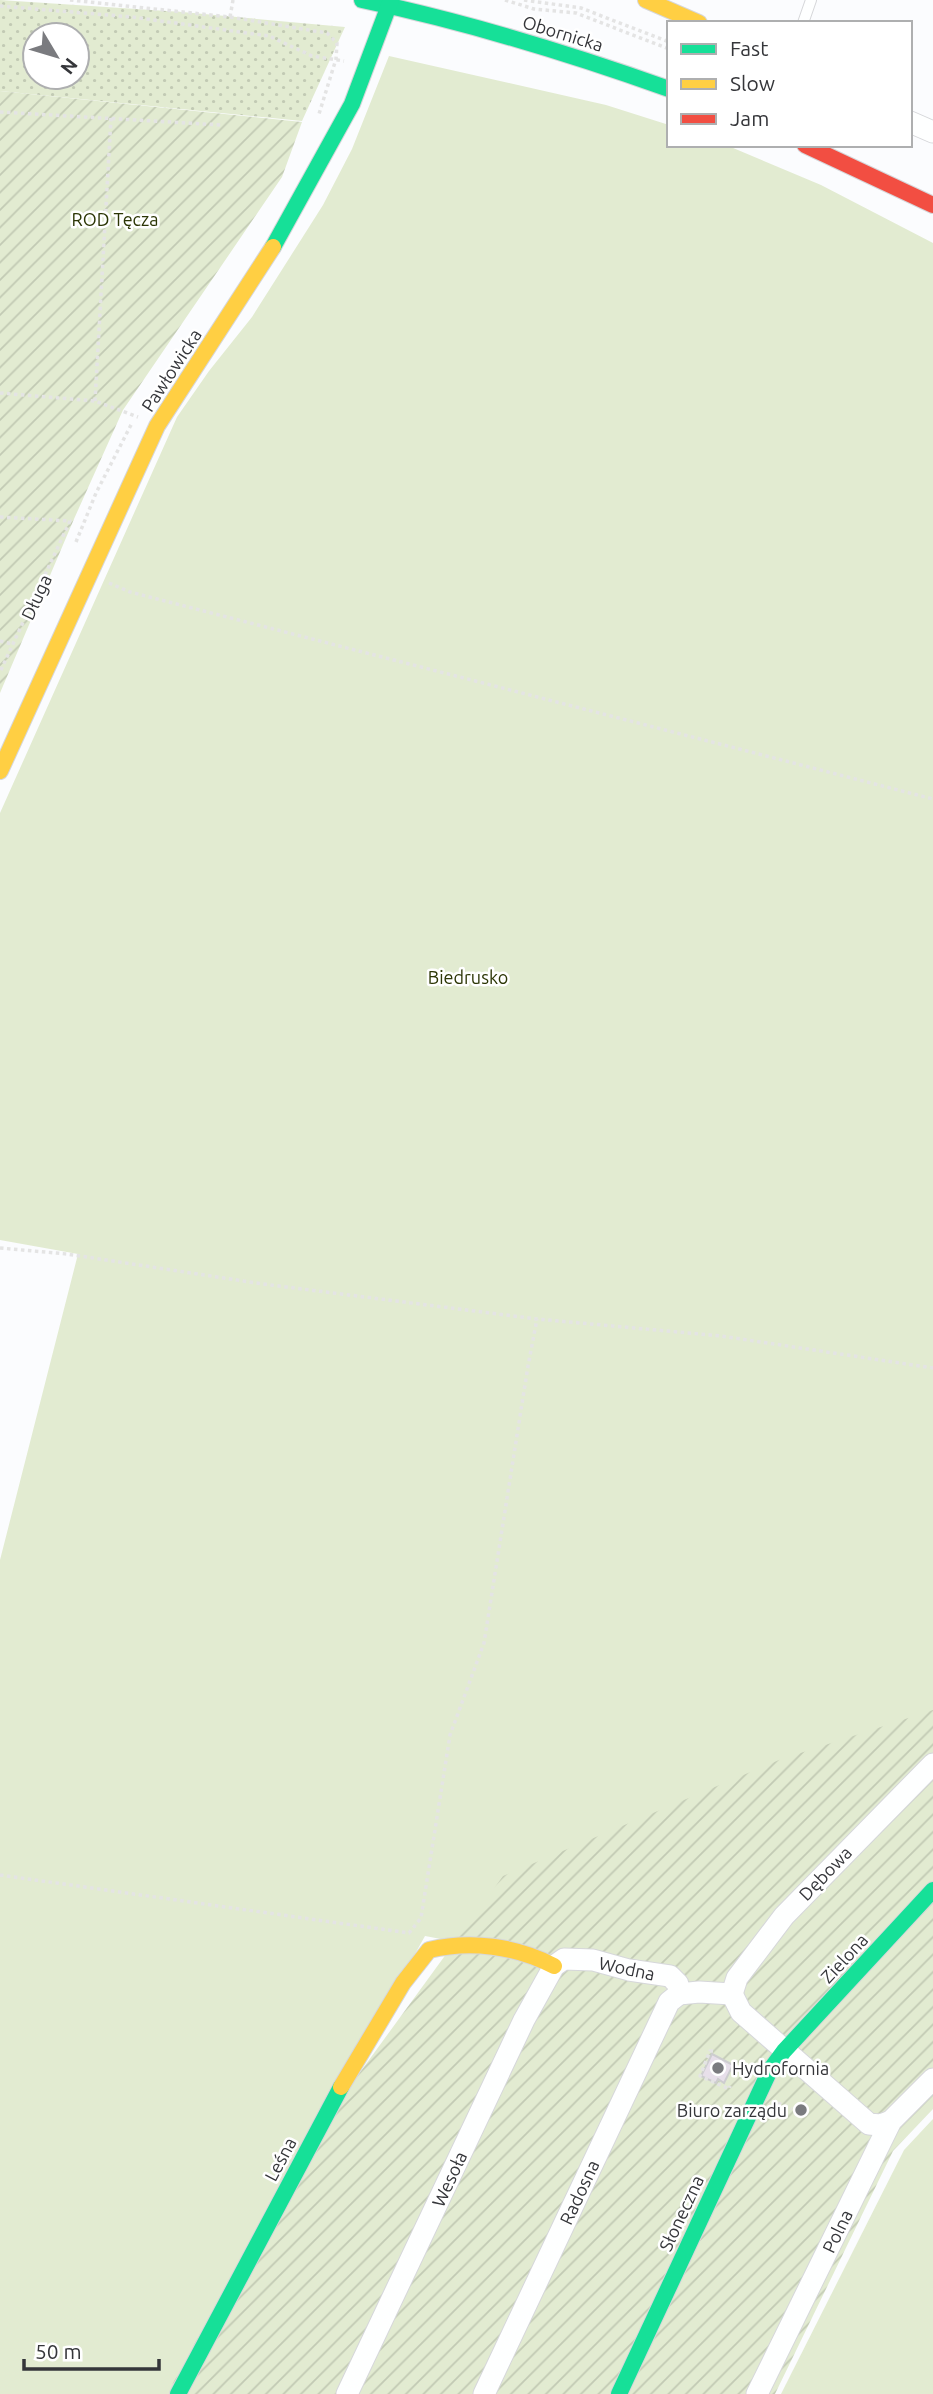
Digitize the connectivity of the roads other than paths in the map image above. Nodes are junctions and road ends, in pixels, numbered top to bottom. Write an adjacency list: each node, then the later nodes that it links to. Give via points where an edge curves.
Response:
1 (362, 0): 4 (street, Obornicka)
2 (646, 0): 5 (street)
3 (811, 0): 6 (lane)
4 (390, 3): 7 (street, Obornicka); 12 (street, Pawłowicka, via 330,147 285,228 157,426)
5 (694, 21)
6 (804, 21)
7 (667, 88)
8 (912, 123): 9 (street)
9 (933, 132)
10 (809, 147): 11 (street)
11 (933, 205)
12 (0, 771)
13 (933, 1764): 17 (street, Dębowa, via 784,1916 737,1978)
14 (933, 1890): 18 (street, Zielona)
15 (554, 1966): 16 (street, Wodna, via 564,1959 593,1960 670,1976 678,1984); 21 (street, Leśna, via 542,1958 495,1948 458,1944 429,1950 403,1983 338,2092); 22 (street, Wesoła)
16 (679, 1994): 17 (street); 23 (street, Radosna, via 669,2002 636,2068)
17 (732, 1994): 18 (street, via 741,2012)
18 (784, 2051): 20 (street, via 869,2124); 24 (street, Słoneczna, via 765,2078)
19 (933, 2079): 20 (street, Polna)
20 (891, 2121): 25 (street, Polna)
21 (178, 2394)
22 (347, 2394)
23 (484, 2394)
24 (618, 2394)
25 (757, 2394)

